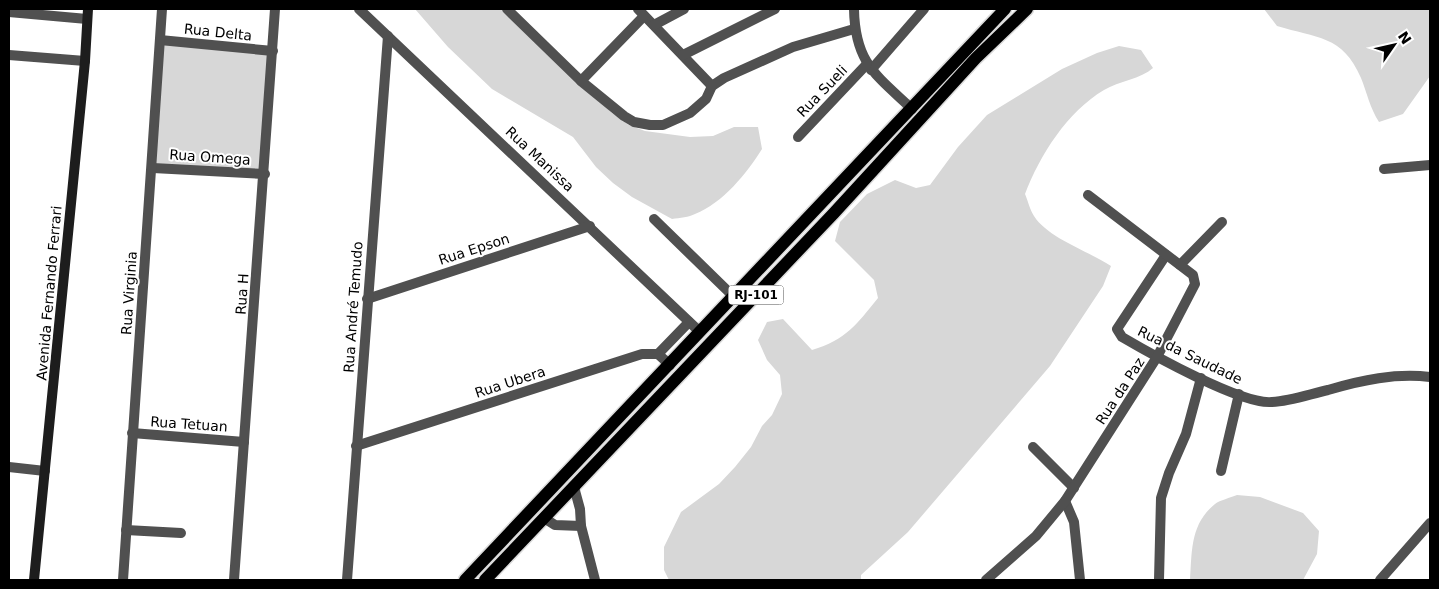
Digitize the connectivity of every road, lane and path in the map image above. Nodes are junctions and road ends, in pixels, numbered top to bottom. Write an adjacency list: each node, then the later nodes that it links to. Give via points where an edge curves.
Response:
1 (162, 9): 17 (street, Rua Virginia)
2 (275, 9): 18 (street, Rua H)
3 (358, 9): 16 (street, Rua Manissa)
4 (507, 9): 23 (street)
5 (684, 9): 14 (street)
6 (775, 9): 20 (street)
7 (854, 9): 15 (street)
8 (924, 9): 22 (street, Rua Sueli)
9 (1027, 9): 54 (main road, RJ-101, via 982,52 834,214)
10 (9, 12): 13 (street)
11 (641, 12): 14 (street); 23 (street)
12 (998, 12): 25 (main road, RJ-101)
13 (87, 14): 21 (main road, Avenida Fernando Ferrari)
14 (654, 25): 20 (street)
15 (854, 29): 22 (street); 24 (street, via 793,47)
16 (388, 36): 34 (street, Rua Manissa); 38 (street, Rua André Temudo)
17 (160, 40): 18 (street, Rua Delta); 28 (street, Rua Virginia)
18 (273, 51): 30 (street, Rua H)
19 (9, 55): 21 (street)
20 (683, 55): 24 (street)
21 (85, 61): 52 (main road, Avenida Fernando Ferrari)
22 (869, 67): 25 (street); 26 (street, Rua Sueli)
23 (582, 81): 24 (street, via 624,116 650,125 663,125 690,113 706,99)
24 (712, 86)
25 (912, 109): 37 (main road, RJ-101)
26 (798, 137)
27 (1430, 165): 29 (street)
28 (153, 168): 30 (street, Rua Omega); 47 (street, Rua Virginia)
29 (1384, 170)
30 (265, 174): 48 (street, Rua H)
31 (1088, 195): 35 (street, Rua da Paz)
32 (654, 219): 37 (street)
33 (1222, 222): 36 (street)
34 (590, 226): 38 (street, Rua Epson); 39 (street, Rua Manissa)
35 (1166, 256): 36 (street, Rua da Paz); 42 (street, Rua da Saudade, via 1117,329 1122,337)
36 (1180, 265): 42 (street, Rua da Paz, via 1193,274 1195,284)
37 (734, 296): 40 (main road, RJ-101)
38 (367, 298): 49 (street, Rua André Temudo)
39 (689, 322): 40 (street, Rua Manissa); 41 (street)
40 (700, 332): 43 (main road, RJ-101)
41 (658, 354): 43 (street); 49 (street, Rua Ubera, via 642,354)
42 (1158, 358): 45 (street, Rua da Saudade); 55 (street, Rua da Paz)
43 (670, 365): 66 (main road, RJ-101)
44 (1430, 377): 46 (street, Rua da Saudade, via 1402,375 1380,378 1270,403)
45 (1201, 378): 46 (street, Rua da Saudade); 71 (street, via 1186,434 1161,498)
46 (1239, 394): 53 (street)
47 (132, 433): 48 (street, Rua Tetuan); 60 (street, Rua Virginia)
48 (244, 442): 64 (street, Rua H)
49 (356, 446): 65 (street, Rua André Temudo)
50 (1033, 447): 55 (street)
51 (9, 467): 52 (street)
52 (46, 471): 62 (main road, Avenida Fernando Ferrari)
53 (1221, 471)
54 (574, 487): 57 (main road, RJ-101); 59 (street)
55 (1074, 488): 56 (street, Rua da Paz)
56 (1065, 501): 69 (street, Rua da Paz, via 1036,536); 70 (street, via 1075,528)
57 (544, 518): 59 (street, via 556,525); 67 (main road, RJ-101)
58 (1430, 523): 72 (street)
59 (581, 526): 68 (street)
60 (126, 530): 61 (street); 63 (street, Rua Virginia)
61 (181, 533)
62 (34, 580)
63 (123, 580)
64 (234, 580)
65 (347, 580)
66 (465, 580)
67 (484, 580)
68 (596, 580)
69 (986, 580)
70 (1080, 580)
71 (1159, 580)
72 (1380, 580)

